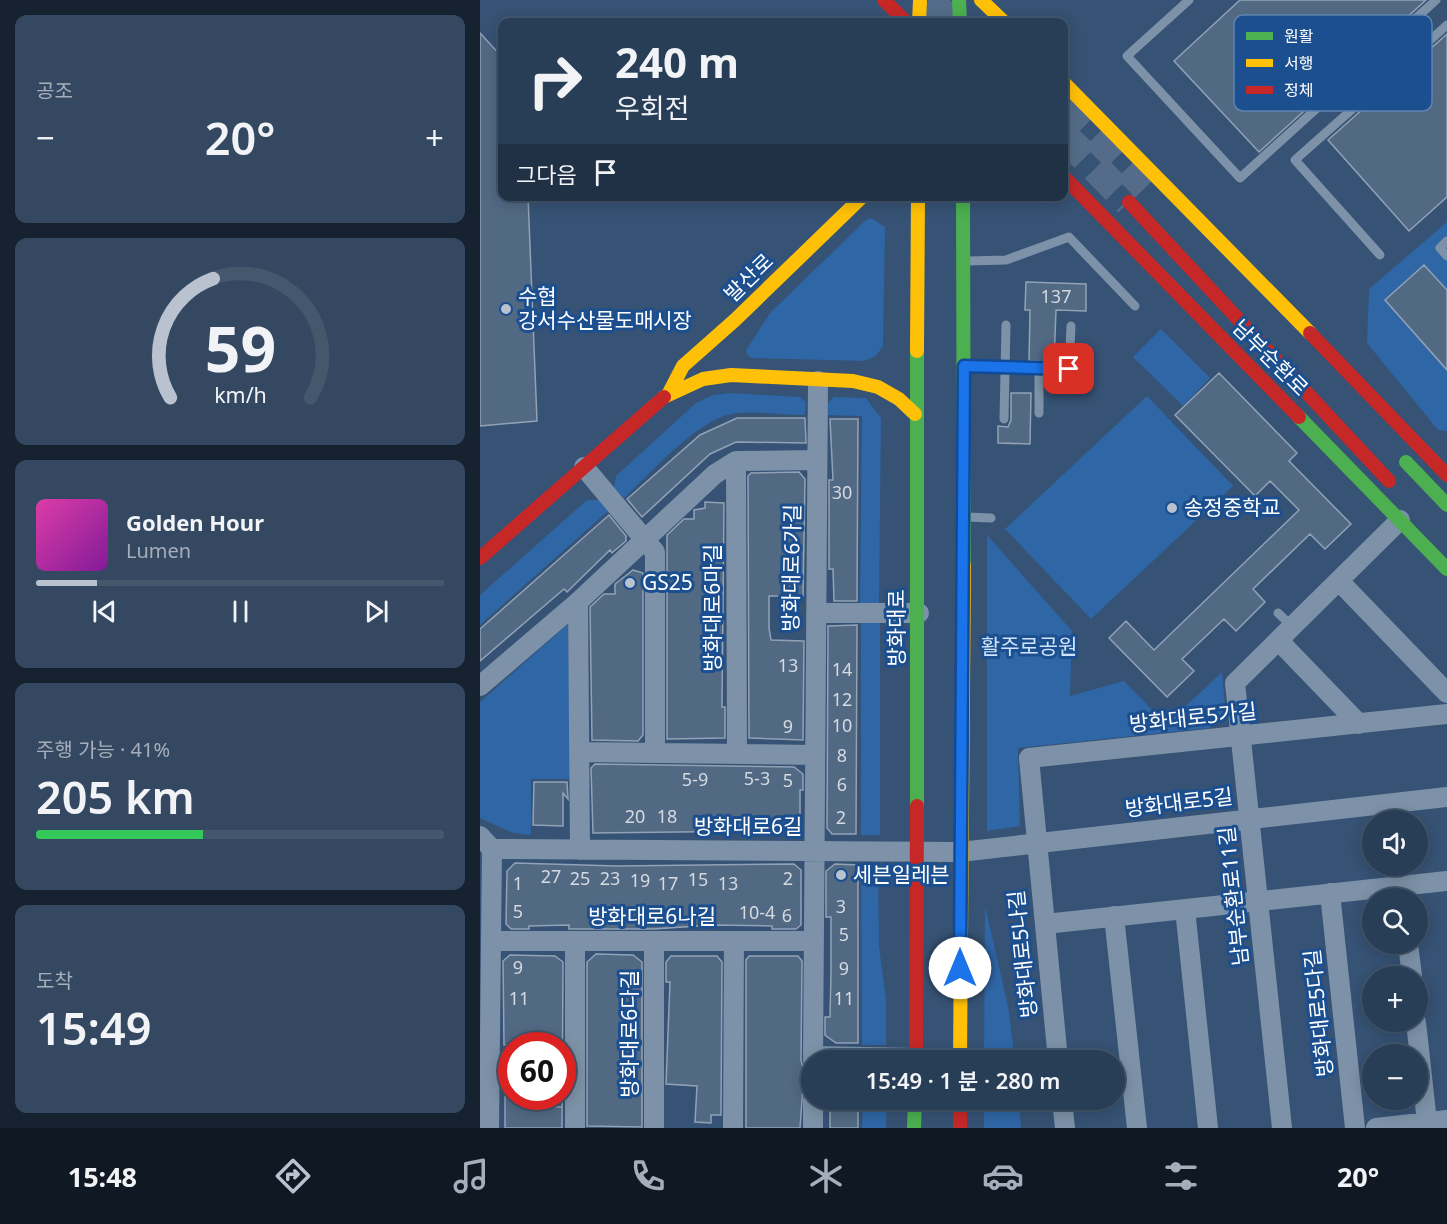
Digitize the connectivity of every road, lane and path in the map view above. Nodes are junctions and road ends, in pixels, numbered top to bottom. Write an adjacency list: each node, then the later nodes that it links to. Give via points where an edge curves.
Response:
1 (884, 0): 8 (main road)
2 (920, 0): 9 (main road)
3 (959, 0): 10 (main road)
4 (981, 0): 11 (main road)
5 (1189, 0): 15 (lane, via 1127,56 1240,178)
6 (1436, 0): 7 (lane)
7 (1419, 15)
8 (902, 18)
9 (919, 18)
10 (960, 18)
11 (1000, 18)
12 (1447, 25): 13 (lane)
13 (1432, 38)
14 (1068, 87): 41 (main road)
15 (1314, 111)
16 (1350, 111): 23 (lane, via 1295,160)
17 (1068, 181): 46 (main road, 남부순환로)
18 (858, 201): 33 (main road, 발산로, via 683,366)
19 (918, 201): 35 (main road, 방화대로)
20 (963, 202): 25 (main road)
21 (1129, 202): 42 (main road, 남부순환로)
22 (1447, 242): 24 (lane, via 1440,248)
23 (1380, 255)
24 (1447, 256)
25 (962, 261): 26 (lane, via 1006,260 1069,237); 29 (main road)
26 (1135, 306)
27 (1006, 325): 30 (lane)
28 (1071, 326): 31 (lane, via 1069,369)
29 (964, 366): 30 (lane); 44 (main road)
30 (1005, 367): 31 (lane); 36 (lane)
31 (1039, 368): 34 (lane)
32 (818, 381): 33 (main road, 발산로, via 731,375 703,379); 35 (main road, 발산로, via 853,381 878,387); 38 (street, 방화대로6가길)
33 (669, 393): 40 (main road, 발산로)
34 (1039, 413)
35 (915, 414): 53 (main road, 방화대로)
36 (1004, 419)
37 (1398, 454): 43 (main road)
38 (817, 460): 39 (street); 52 (street, 방화대로6가길)
39 (736, 461): 47 (street, via 702,485); 63 (street, 방화대로6마길)
40 (584, 467): 47 (street); 48 (main road, 발산로)
41 (1447, 475)
42 (1398, 490)
43 (1447, 505)
44 (964, 517): 45 (lane); 71 (main road)
45 (991, 518)
46 (1400, 520): 49 (main road, 남부순환로); 50 (street, 남부순환로11길)
47 (644, 538): 51 (street); 62 (street, via 655,552)
48 (480, 558)
49 (1447, 570)
50 (1340, 582): 55 (street, 남부순환로11길); 57 (street)
51 (578, 602): 56 (street); 61 (street)
52 (816, 613): 53 (street); 64 (street, 방화대로6가길)
53 (919, 613): 72 (main road, 방화대로)
54 (1278, 613): 55 (lane)
55 (1286, 634): 59 (street); 60 (street, 남부순환로11길, via 1235,683)
56 (480, 686)
57 (1447, 693)
58 (1447, 714): 59 (street, 방화대로5가길)
59 (1359, 724): 60 (street, 방화대로5가길)
60 (1241, 737): 66 (street, 남부순환로11길); 68 (street, 방화대로5가길, via 1029,758)
61 (579, 752): 62 (street); 69 (street)
62 (655, 753): 63 (street)
63 (737, 754): 64 (street)
64 (815, 755): 70 (street, 방화대로6가길)
65 (1447, 797): 66 (street, 방화대로5길)
66 (1250, 819): 68 (street, 방화대로5길); 77 (street, 남부순환로11길)
67 (486, 843): 69 (street, 방화대로6길); 81 (street)
68 (1037, 844): 71 (street, 방화대로5길); 80 (street, 방화대로5나길)
69 (580, 850): 70 (street, 방화대로6길)
70 (814, 852): 72 (street, 방화대로6길); 85 (street)
71 (960, 852): 72 (street, 방화대로5길); 90 (main road)
72 (916, 853): 89 (main road, 방화대로)
73 (1447, 881): 74 (street)
74 (1419, 888)
75 (1330, 893): 76 (street); 77 (street); 109 (street, 방화대로5다길)
76 (1362, 893)
77 (1258, 901): 78 (street); 108 (street, 남부순환로11길)
78 (1185, 909): 79 (street); 107 (street)
79 (1114, 916): 80 (street); 106 (street)
80 (1045, 924): 91 (street, 방화대로5나길)
81 (491, 940): 82 (street, 방화대로6나길); 86 (street)
82 (575, 941): 83 (street, 방화대로6나길); 99 (street)
83 (654, 941): 84 (street, 방화대로6나길); 100 (street, 방화대로6다길)
84 (734, 941): 85 (street, 방화대로6나길); 101 (street)
85 (813, 941): 88 (street)
86 (485, 1021): 98 (street)
87 (1417, 1032): 97 (street)
88 (813, 1050)
89 (916, 1050)
90 (960, 1050)
91 (1057, 1050)
92 (813, 1110): 102 (street)
93 (915, 1110): 103 (main road)
94 (960, 1110): 104 (main road)
95 (1063, 1110): 105 (street)
96 (1447, 1120): 97 (street)
97 (1427, 1122): 110 (street)
98 (489, 1128)
99 (575, 1128)
100 (654, 1128)
101 (733, 1128)
102 (813, 1128)
103 (914, 1128)
104 (960, 1128)
105 (1065, 1128)
106 (1137, 1128)
107 (1208, 1128)
108 (1282, 1128)
109 (1355, 1128)
110 (1376, 1128)

